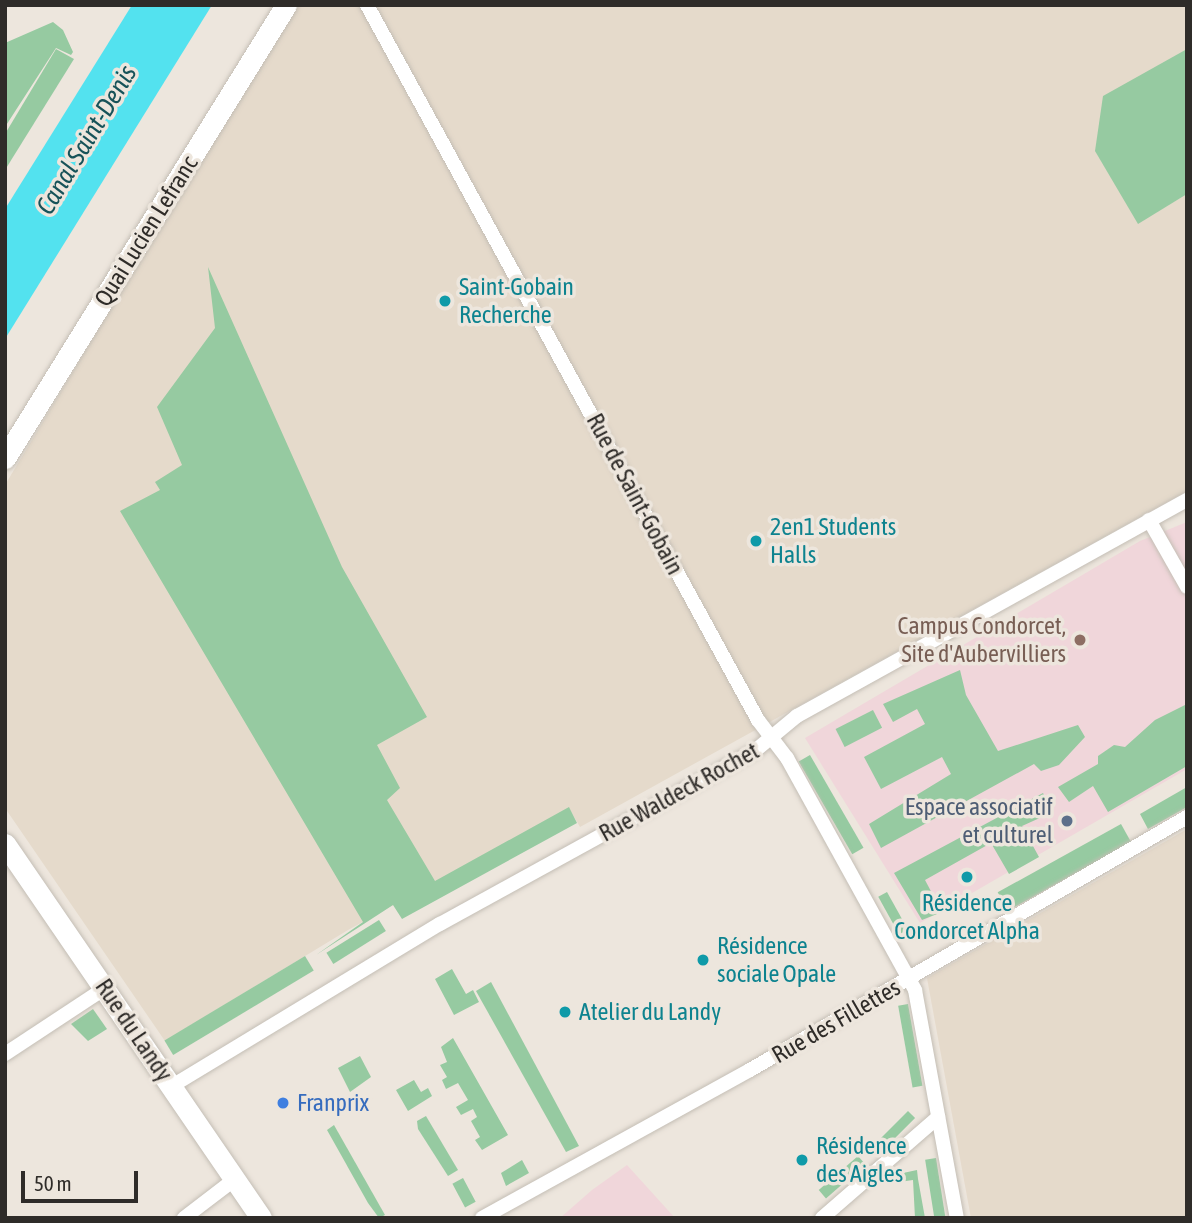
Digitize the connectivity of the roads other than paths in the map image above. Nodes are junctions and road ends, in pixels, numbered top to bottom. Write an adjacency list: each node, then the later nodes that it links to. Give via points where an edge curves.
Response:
1 (286, 5): 3 (main road, Quai Lucien Lefranc)
2 (367, 5): 7 (street, Rue de Saint-Gobain, via 758,720)
3 (5, 458)
4 (1187, 500): 5 (street, Rue Waldeck Rochet)
5 (1149, 520): 6 (street); 7 (street, Rue Waldeck Rochet, via 797,716)
6 (1187, 587)
7 (772, 738): 10 (street, Rue de Saint-Gobain); 13 (street, Rue Waldeck Rochet, via 440,924)
8 (1187, 817): 10 (street, Rue des Fillettes)
9 (5, 844): 11 (main road, Rue du Landy)
10 (909, 979): 14 (street, Rue de Saint-Gobain, via 915,990); 18 (street, Rue des Fillettes)
11 (105, 988): 12 (street); 13 (main road, Rue du Landy)
12 (5, 1054)
13 (172, 1086): 15 (main road, Rue du Landy)
14 (939, 1117): 19 (street); 20 (street, Rue de Saint-Gobain)
15 (235, 1179): 16 (street); 17 (main road, Rue du Landy)
16 (184, 1218)
17 (261, 1218)
18 (482, 1218)
19 (822, 1218)
20 (957, 1218)

